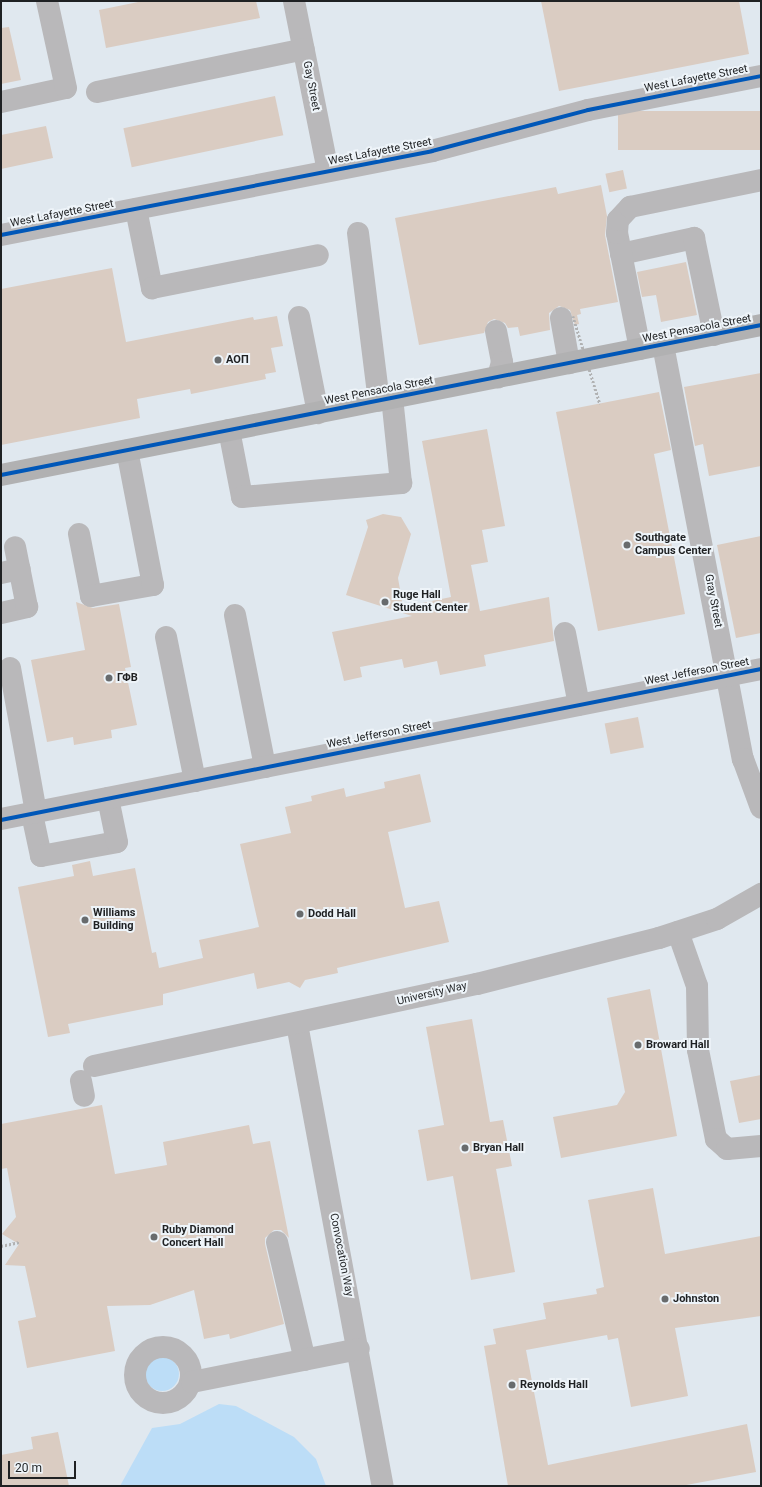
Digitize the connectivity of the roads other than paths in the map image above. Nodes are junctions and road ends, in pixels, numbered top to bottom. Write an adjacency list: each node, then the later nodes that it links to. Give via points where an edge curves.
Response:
1 (47, 1): 6 (street, via 66,88)
2 (294, 1): 3 (street, Gay Street)
3 (304, 49): 5 (street); 7 (street, Gay Street)
4 (761, 76): 7 (street, West Lafayette Street, via 588,110 432,151)
5 (97, 92)
6 (1, 102)
7 (328, 171): 9 (street, West Lafayette Street)
8 (761, 180): 12 (street, via 630,207 618,220)
9 (136, 208): 11 (street, West Lafayette Street); 13 (street, via 152,288)
10 (358, 232): 23 (street)
11 (1, 235)
12 (621, 254): 18 (street, via 694,238); 20 (street)
13 (318, 255)
14 (299, 317): 24 (street)
15 (567, 317): 21 (street)
16 (761, 326): 18 (main road, West Pensacola Street)
17 (496, 331): 22 (street, via 502,362)
18 (714, 335): 19 (main road, West Pensacola Street)
19 (663, 345): 20 (main road, West Pensacola Street); 37 (street, Gray Street)
20 (640, 349): 21 (main road, West Pensacola Street)
21 (569, 363): 22 (main road, West Pensacola Street)
22 (498, 377): 23 (main road, West Pensacola Street)
23 (385, 399): 24 (main road, West Pensacola Street); 25 (street, via 401,483 242,497)
24 (318, 413): 25 (main road, West Pensacola Street)
25 (229, 430): 26 (main road, West Pensacola Street)
26 (127, 450): 27 (main road, West Pensacola Street); 28 (street, via 153,585 91,596)
27 (1, 475)
28 (79, 534)
29 (15, 547): 30 (street)
30 (10, 571): 31 (street, via 27,607)
31 (1, 613)
32 (235, 615): 39 (street)
33 (565, 633): 38 (street)
34 (166, 637): 40 (street)
35 (10, 668): 43 (street)
36 (761, 669): 37 (street, West Jefferson Street)
37 (727, 676): 38 (street, West Jefferson Street); 42 (street, Gray Street, via 743,759)
38 (579, 705): 39 (street, West Jefferson Street)
39 (265, 767): 40 (street, West Jefferson Street)
40 (195, 781): 41 (street, West Jefferson Street)
41 (108, 798): 43 (street, West Jefferson Street); 43 (street, via 117,842 41,856)
42 (761, 808)
43 (34, 813): 44 (street, West Jefferson Street)
44 (1, 819)
45 (761, 894): 46 (street, University Way, via 717,919)
46 (678, 932): 47 (street, University Way, via 477,984); 49 (street, via 697,986 698,1050 716,1139 727,1149)
47 (297, 1024): 48 (street, University Way); 51 (street, Convocation Way)
48 (86, 1081)
49 (761, 1146)
50 (277, 1242): 52 (street)
51 (359, 1349): 52 (street); 54 (street, Convocation Way)
52 (305, 1360): 53 (street)
53 (192, 1382)
54 (383, 1486)

